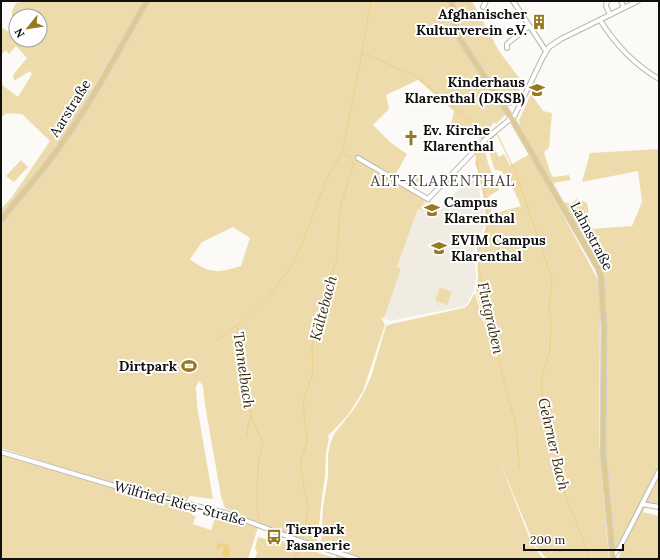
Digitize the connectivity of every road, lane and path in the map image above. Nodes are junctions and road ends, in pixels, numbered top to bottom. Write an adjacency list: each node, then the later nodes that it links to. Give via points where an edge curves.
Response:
1 (147, 1): 18 (main road, Aarstraße, via 63,142)
2 (452, 1): 16 (main road, Lahnstraße, via 453,19 460,39)
3 (486, 1): 8 (street)
4 (513, 1): 12 (street)
5 (607, 1): 10 (street, via 606,6)
6 (621, 1): 9 (street)
7 (638, 1): 9 (street)
8 (483, 7)
9 (624, 8): 10 (street)
10 (610, 15): 11 (street)
11 (600, 20): 14 (street, via 555,42); 15 (street, via 630,58)
12 (529, 26): 13 (street, via 507,44); 14 (street)
13 (507, 48)
14 (546, 51): 16 (street)
15 (659, 79)
16 (512, 119): 17 (street, via 486,139 428,199); 23 (main road, Lahnstraße, via 598,268 602,280 603,452)
17 (358, 158)
18 (1, 220)
19 (1, 452): 24 (street, Wilfried-Ries-Straße, via 128,490 226,513)
20 (659, 471): 21 (street)
21 (642, 504): 22 (street); 23 (street)
22 (659, 507)
23 (613, 557)
24 (357, 559)

